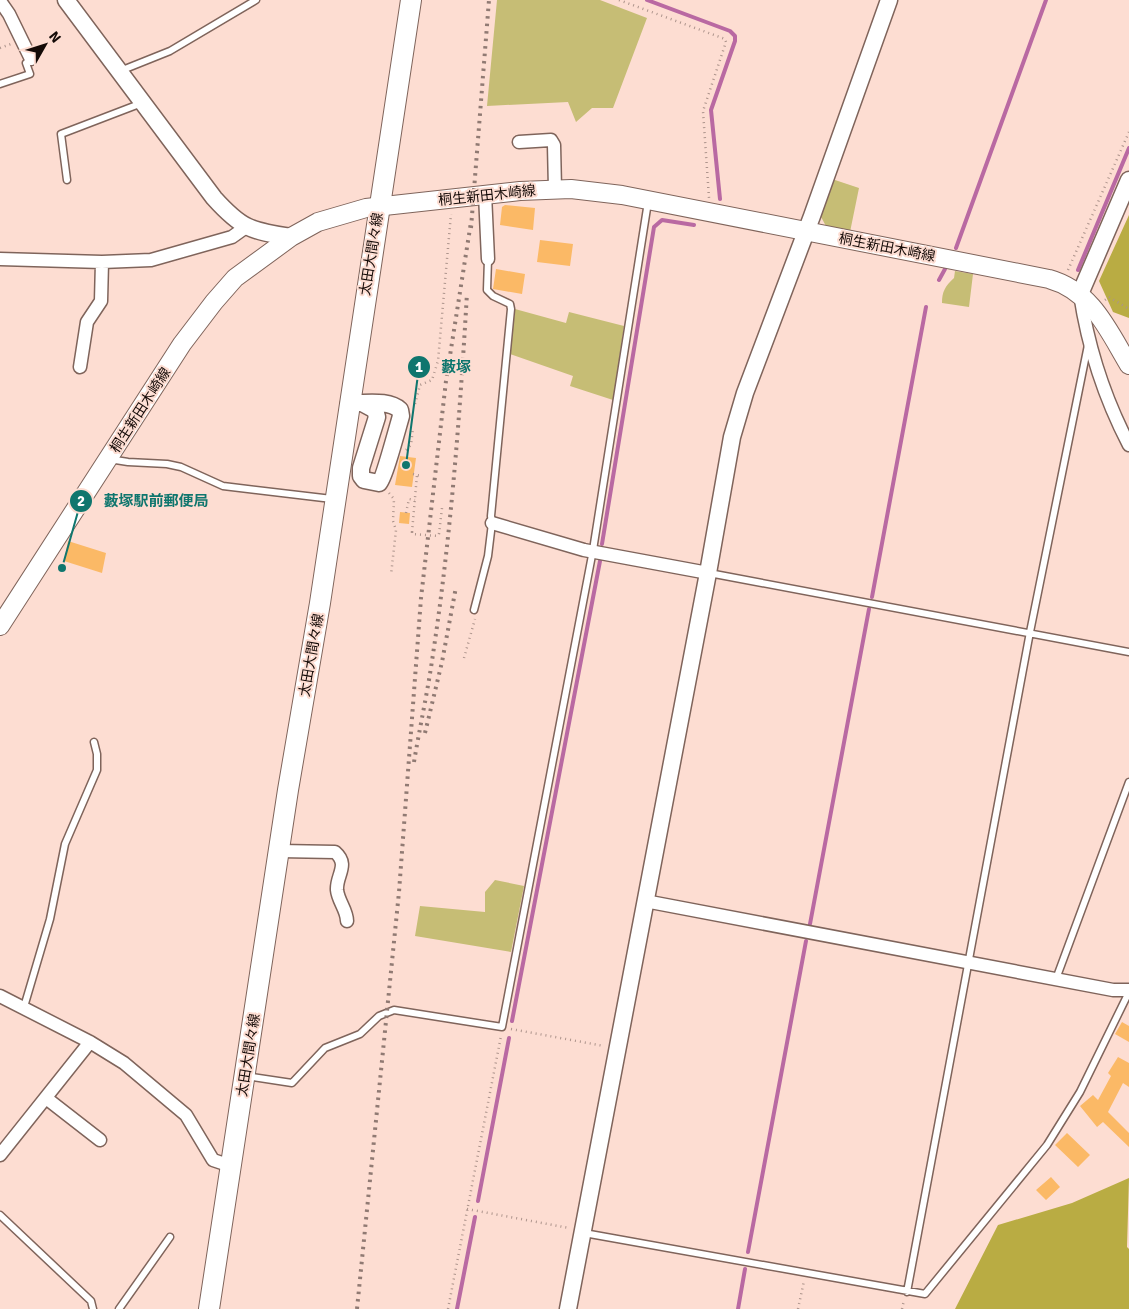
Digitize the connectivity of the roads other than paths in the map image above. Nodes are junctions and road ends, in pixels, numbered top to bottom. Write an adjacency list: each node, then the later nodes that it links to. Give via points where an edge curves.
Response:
1 (66, 0): 7 (street)
2 (256, 0): 7 (lane, via 170,51)
3 (411, 0): 16 (main road, 太田大間々線)
4 (889, 0): 18 (street)
5 (0, 2): 6 (street)
6 (31, 59): 8 (lane, via 26,63 30,74)
7 (120, 71): 9 (street)
8 (0, 84)
9 (143, 103): 11 (lane, via 61,134); 17 (street, via 214,198 233,219)
10 (519, 142): 13 (street, via 551,140 554,145)
11 (67, 180)
12 (1129, 180): 23 (street)
13 (555, 189): 14 (main road, 桐生新田木崎線); 15 (main road, 桐生新田木崎線, via 601,192)
14 (485, 194): 16 (main road, 桐生新田木崎線); 21 (street)
15 (648, 201): 18 (main road, 桐生新田木崎線); 32 (lane)
16 (379, 206): 19 (main road, 桐生新田木崎線, via 318,222); 27 (main road, 太田大間々線)
17 (246, 227): 19 (street); 22 (street, via 232,237 151,260)
18 (806, 231): 23 (main road, 桐生新田木崎線, via 1062,282); 33 (street, via 745,393 732,437)
19 (291, 236): 29 (main road, 桐生新田木崎線, via 246,269 214,302 182,344)
20 (0, 259): 22 (street)
21 (488, 259): 31 (lane, via 487,290 510,304 511,309)
22 (102, 262): 26 (street, via 101,301 87,322)
23 (1080, 294): 24 (street); 25 (main road, 桐生新田木崎線, via 1098,312)
24 (1088, 344): 28 (street); 36 (lane)
25 (1129, 365)
26 (80, 367)
27 (355, 403): 27 (street, via 394,406 401,413 385,475 379,483 364,480 360,468 377,417 375,410); 30 (main road, 太田大間々線)
28 (1129, 445)
29 (109, 459): 30 (lane, via 181,467 223,486); 35 (main road, 桐生新田木崎線)
30 (334, 499): 40 (main road, 太田大間々線)
31 (492, 523): 32 (street); 34 (lane, via 488,556)
32 (592, 550): 33 (street); 49 (lane, via 502,1027 394,1010 379,1016 360,1034 325,1048 292,1082)
33 (708, 573): 36 (lane); 41 (street)
34 (474, 610)
35 (0, 626)
36 (1030, 632): 37 (lane); 43 (lane)
37 (1129, 652)
38 (94, 742): 47 (lane, via 96,770 65,844 50,919)
39 (1129, 782): 44 (lane)
40 (280, 851): 42 (street, via 335,852 339,855 344,866 338,892); 49 (main road, 太田大間々線)
41 (645, 901): 43 (street); 55 (street)
42 (347, 921)
43 (968, 962): 44 (street); 57 (lane)
44 (1056, 980): 46 (street)
45 (0, 996): 47 (street)
46 (1128, 997): 57 (lane, via 1080,1092 1048,1145 925,1294)
47 (24, 1007): 48 (street)
48 (90, 1042): 50 (street); 53 (street, via 124,1063 182,1111 196,1127 210,1156 219,1163)
49 (245, 1076): 53 (main road, 太田大間々線)
50 (46, 1098): 51 (street); 52 (street)
51 (100, 1140)
52 (0, 1155)
53 (232, 1166): 60 (main road, 太田大間々線)
54 (0, 1215): 58 (lane, via 90,1301)
55 (583, 1232): 57 (lane); 61 (street)
56 (170, 1238): 59 (lane)
57 (906, 1292)
58 (93, 1309)
59 (119, 1309)
60 (209, 1309)
61 (568, 1309)

